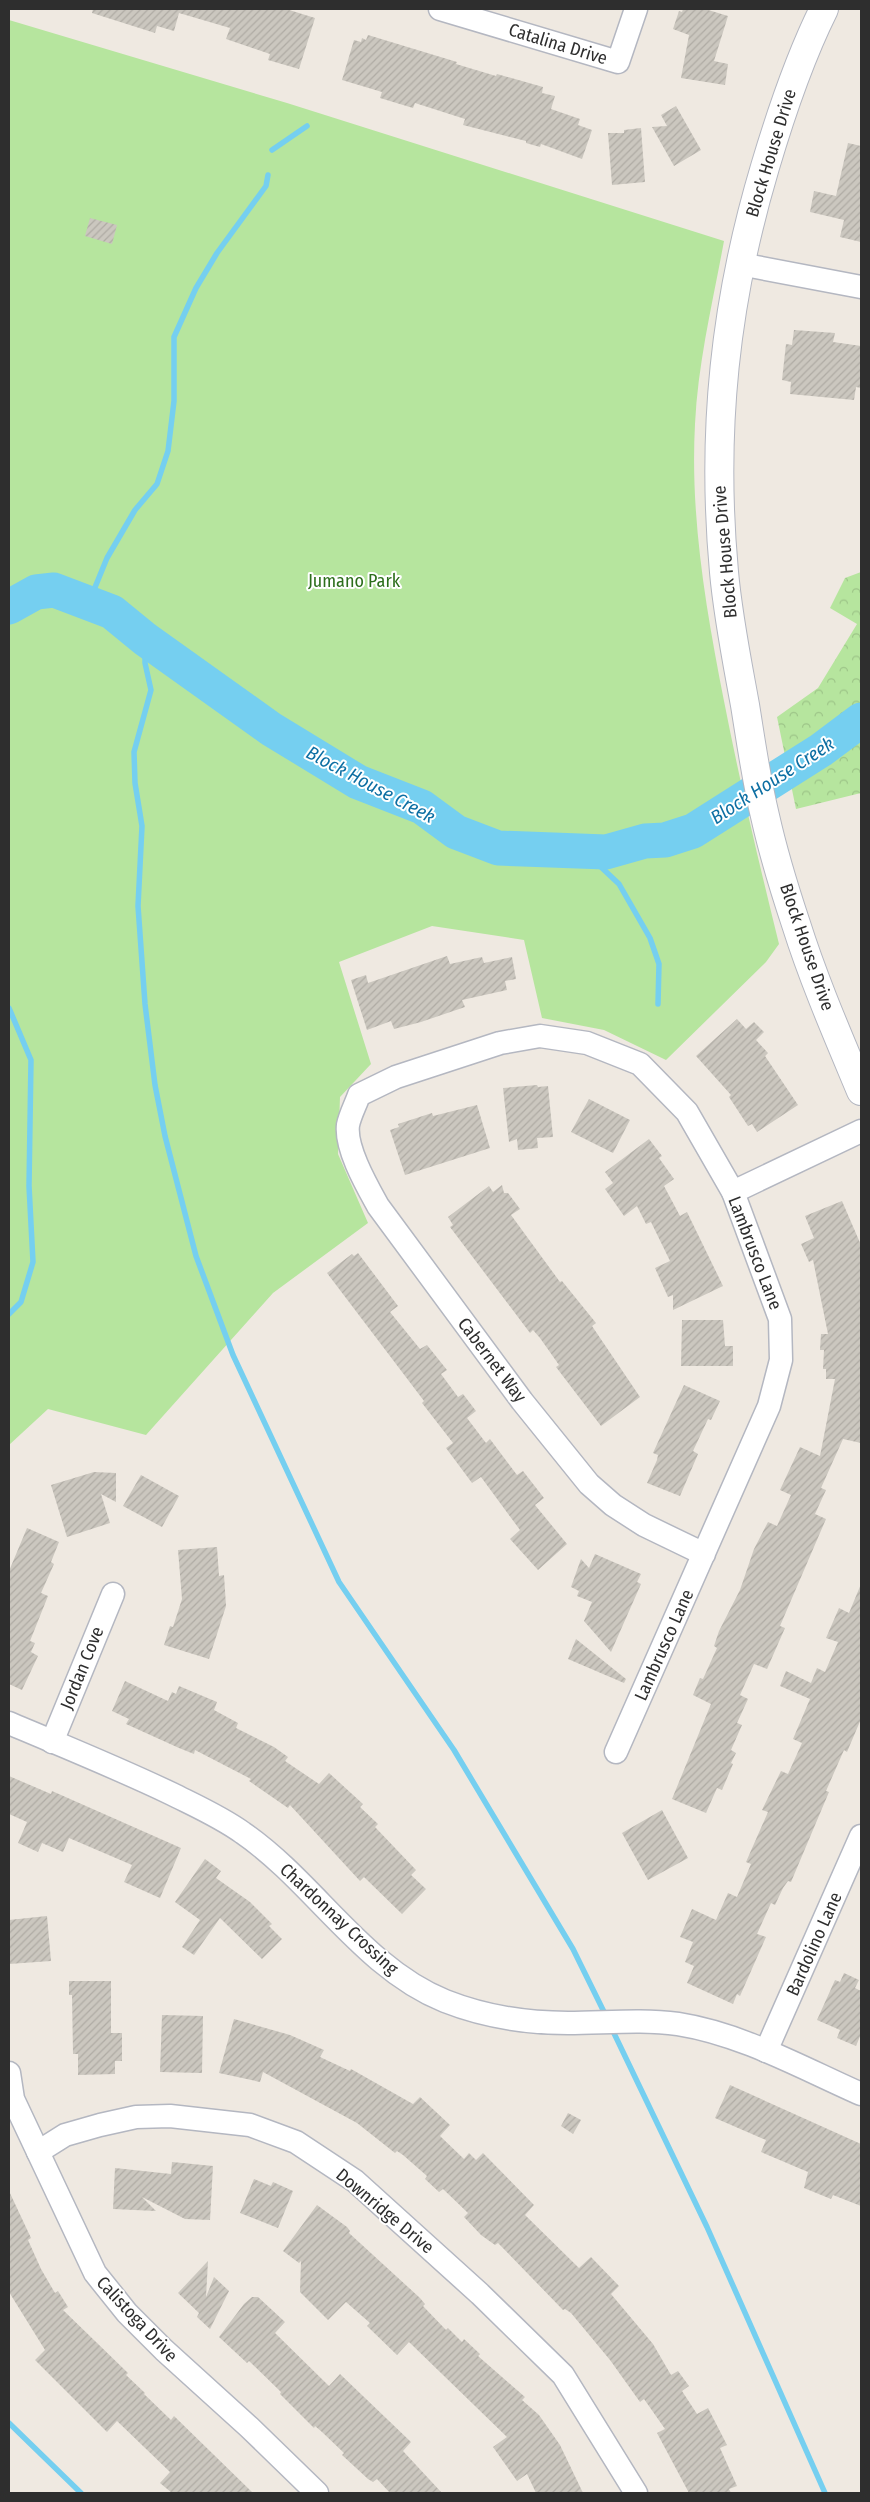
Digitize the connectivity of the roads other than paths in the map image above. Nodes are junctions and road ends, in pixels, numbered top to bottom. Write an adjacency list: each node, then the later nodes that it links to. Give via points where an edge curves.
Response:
1 (440, 9): 2 (street, Catalina Drive, via 618,62)
2 (636, 9)
3 (824, 9): 4 (street, Block House Drive, via 783,107 750,217)
4 (740, 264): 5 (street); 6 (street, Block House Drive, via 730,311 718,451 721,528 730,617 764,814 796,924)
5 (861, 287)
6 (861, 1091)
7 (353, 1111): 9 (street, Lambrusco Lane, via 359,1095 370,1088 500,1043 540,1036 587,1042 640,1064 687,1112); 10 (street, Cabernet Way, via 348,1126 353,1154 378,1206 522,1401 589,1484 613,1505)
8 (861, 1131): 9 (street)
9 (733, 1192): 10 (street, Lambrusco Lane, via 780,1319 781,1360 769,1406)
10 (704, 1554): 14 (street, Lambrusco Lane)
11 (113, 1594): 13 (street, Jordan Cove)
12 (9, 1723): 13 (street, Chardonnay Crossing)
13 (52, 1742): 16 (street, Chardonnay Crossing, via 138,1778 219,1817 245,1834 372,1953 407,1982 445,2001 486,2014 565,2023 638,2020 678,2024 716,2032)
14 (616, 1752)
15 (861, 1836): 16 (street, Bardolino Lane)
16 (766, 2051): 18 (street, Chardonnay Crossing)
17 (9, 2073): 19 (street, Calistoga Drive, via 13,2099)
18 (861, 2094)
19 (38, 2152): 20 (street, Calistoga Drive, via 95,2273 127,2313); 21 (street, Downridge Drive, via 65,2135 145,2117 179,2116 241,2124 296,2142 355,2181 480,2294 563,2375)
20 (317, 2493)
21 (636, 2493)

